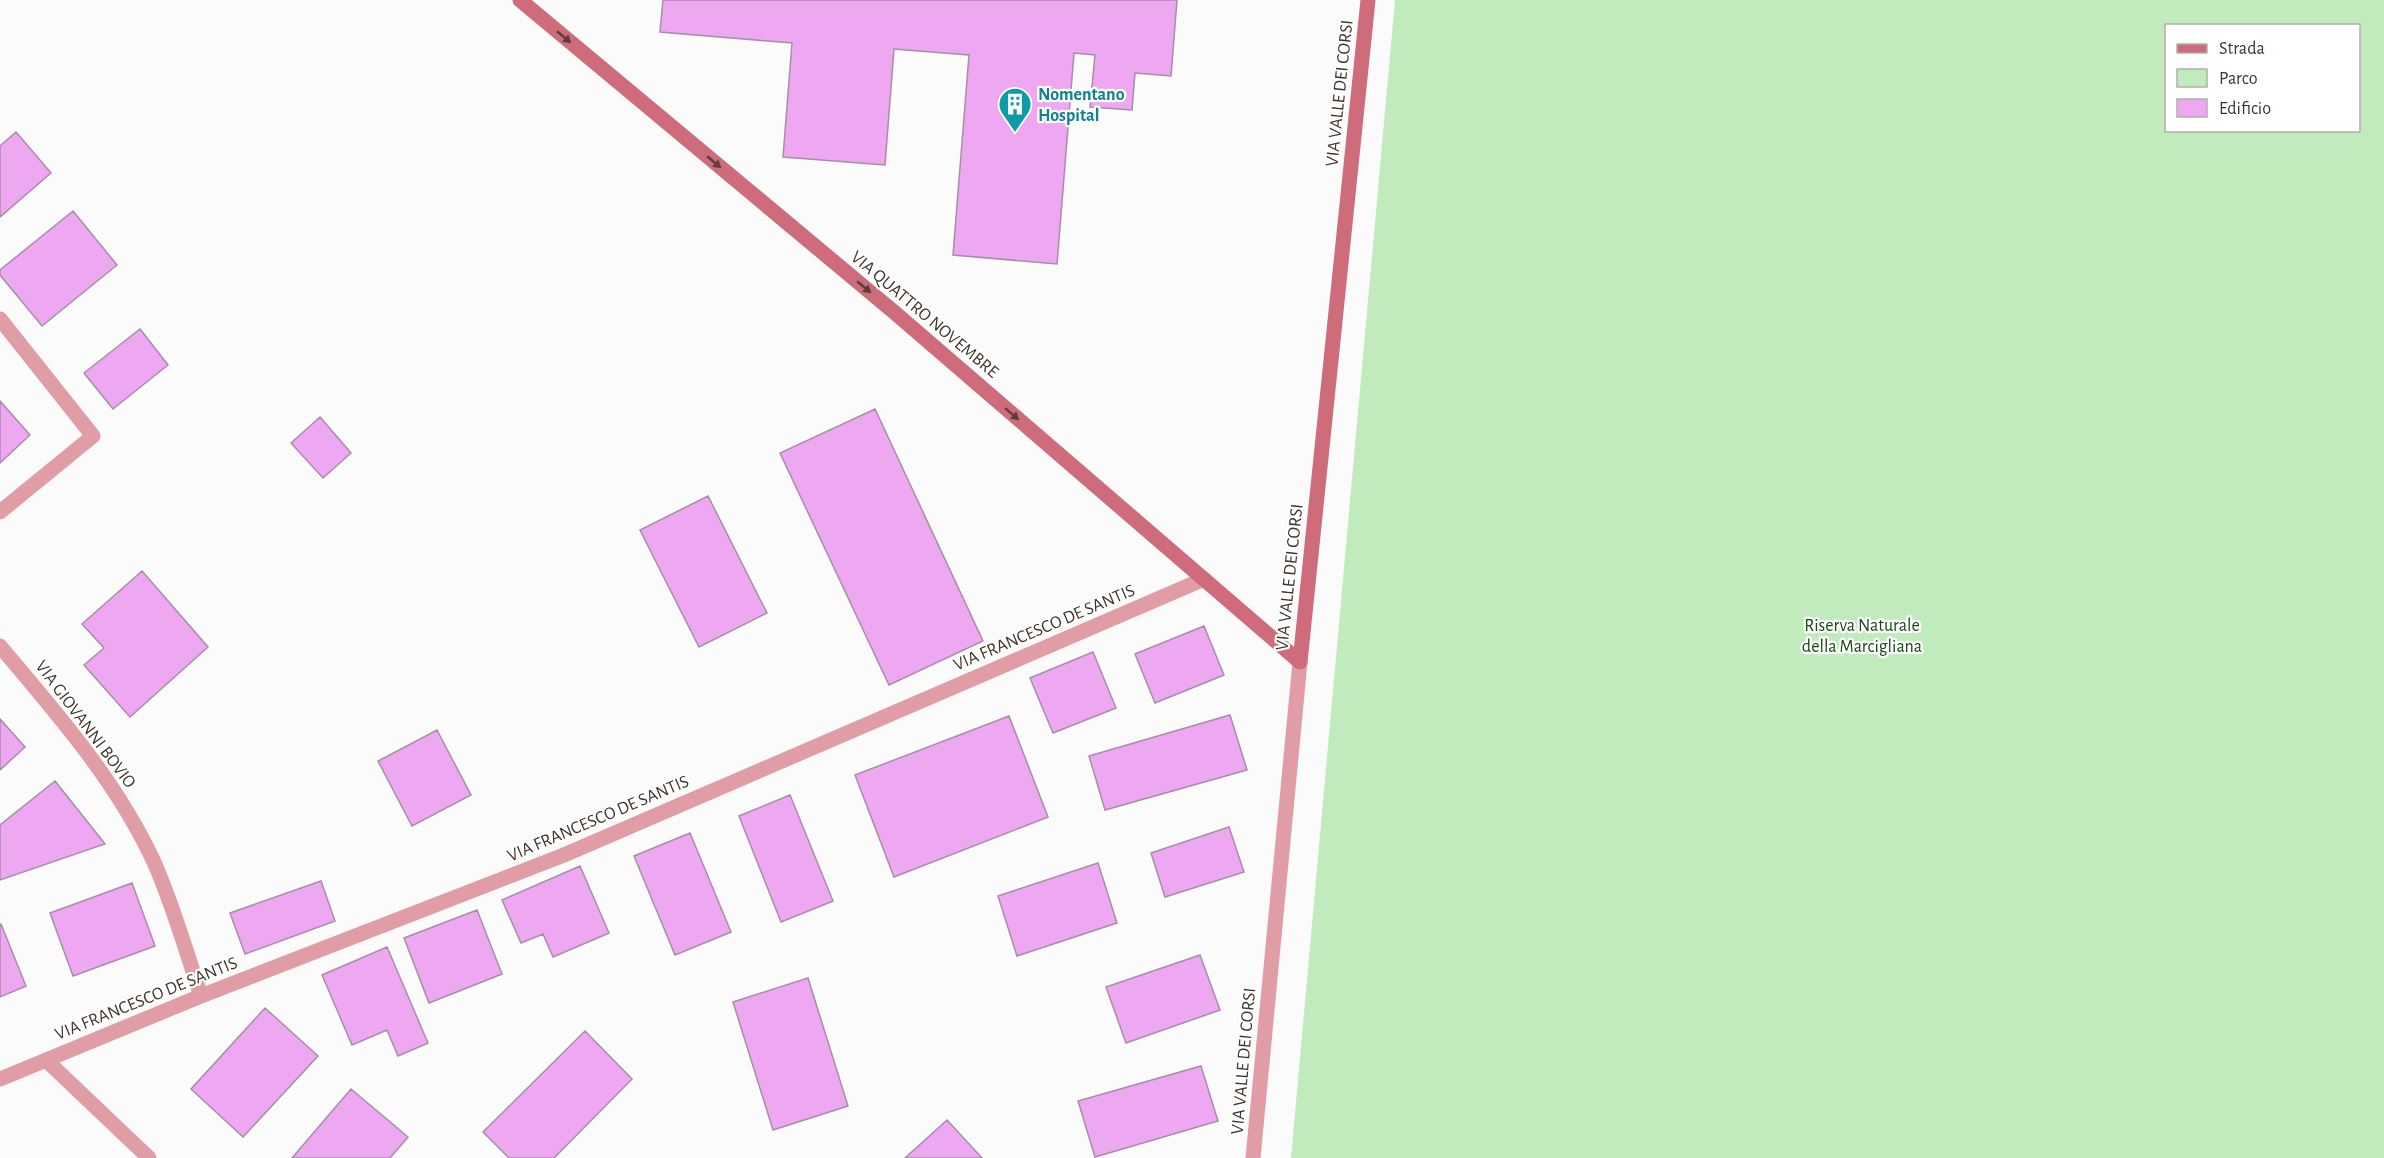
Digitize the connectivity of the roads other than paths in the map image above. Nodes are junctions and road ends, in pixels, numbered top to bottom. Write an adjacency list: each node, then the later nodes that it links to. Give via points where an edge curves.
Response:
1 (520, 0): 5 (street, VIA QUATTRO NOVEMBRE, one-way to 5, via 894,312)
2 (1368, 0): 7 (street, VIA VALLE DEI CORSI)
3 (0, 319): 4 (street, via 93,436)
4 (0, 512)
5 (1204, 579): 7 (street, VIA QUATTRO NOVEMBRE); 8 (street, VIA FRANCESCO DE SANTIS, via 564,855)
6 (0, 646): 8 (street, VIA GIOVANNI BOVIO, via 80,743 132,820 160,877)
7 (1300, 662): 12 (street, VIA VALLE DEI CORSI)
8 (201, 996): 9 (street, VIA FRANCESCO DE SANTIS)
9 (46, 1060): 10 (street, VIA FRANCESCO DE SANTIS); 11 (street)
10 (0, 1079)
11 (149, 1158)
12 (1253, 1158)

